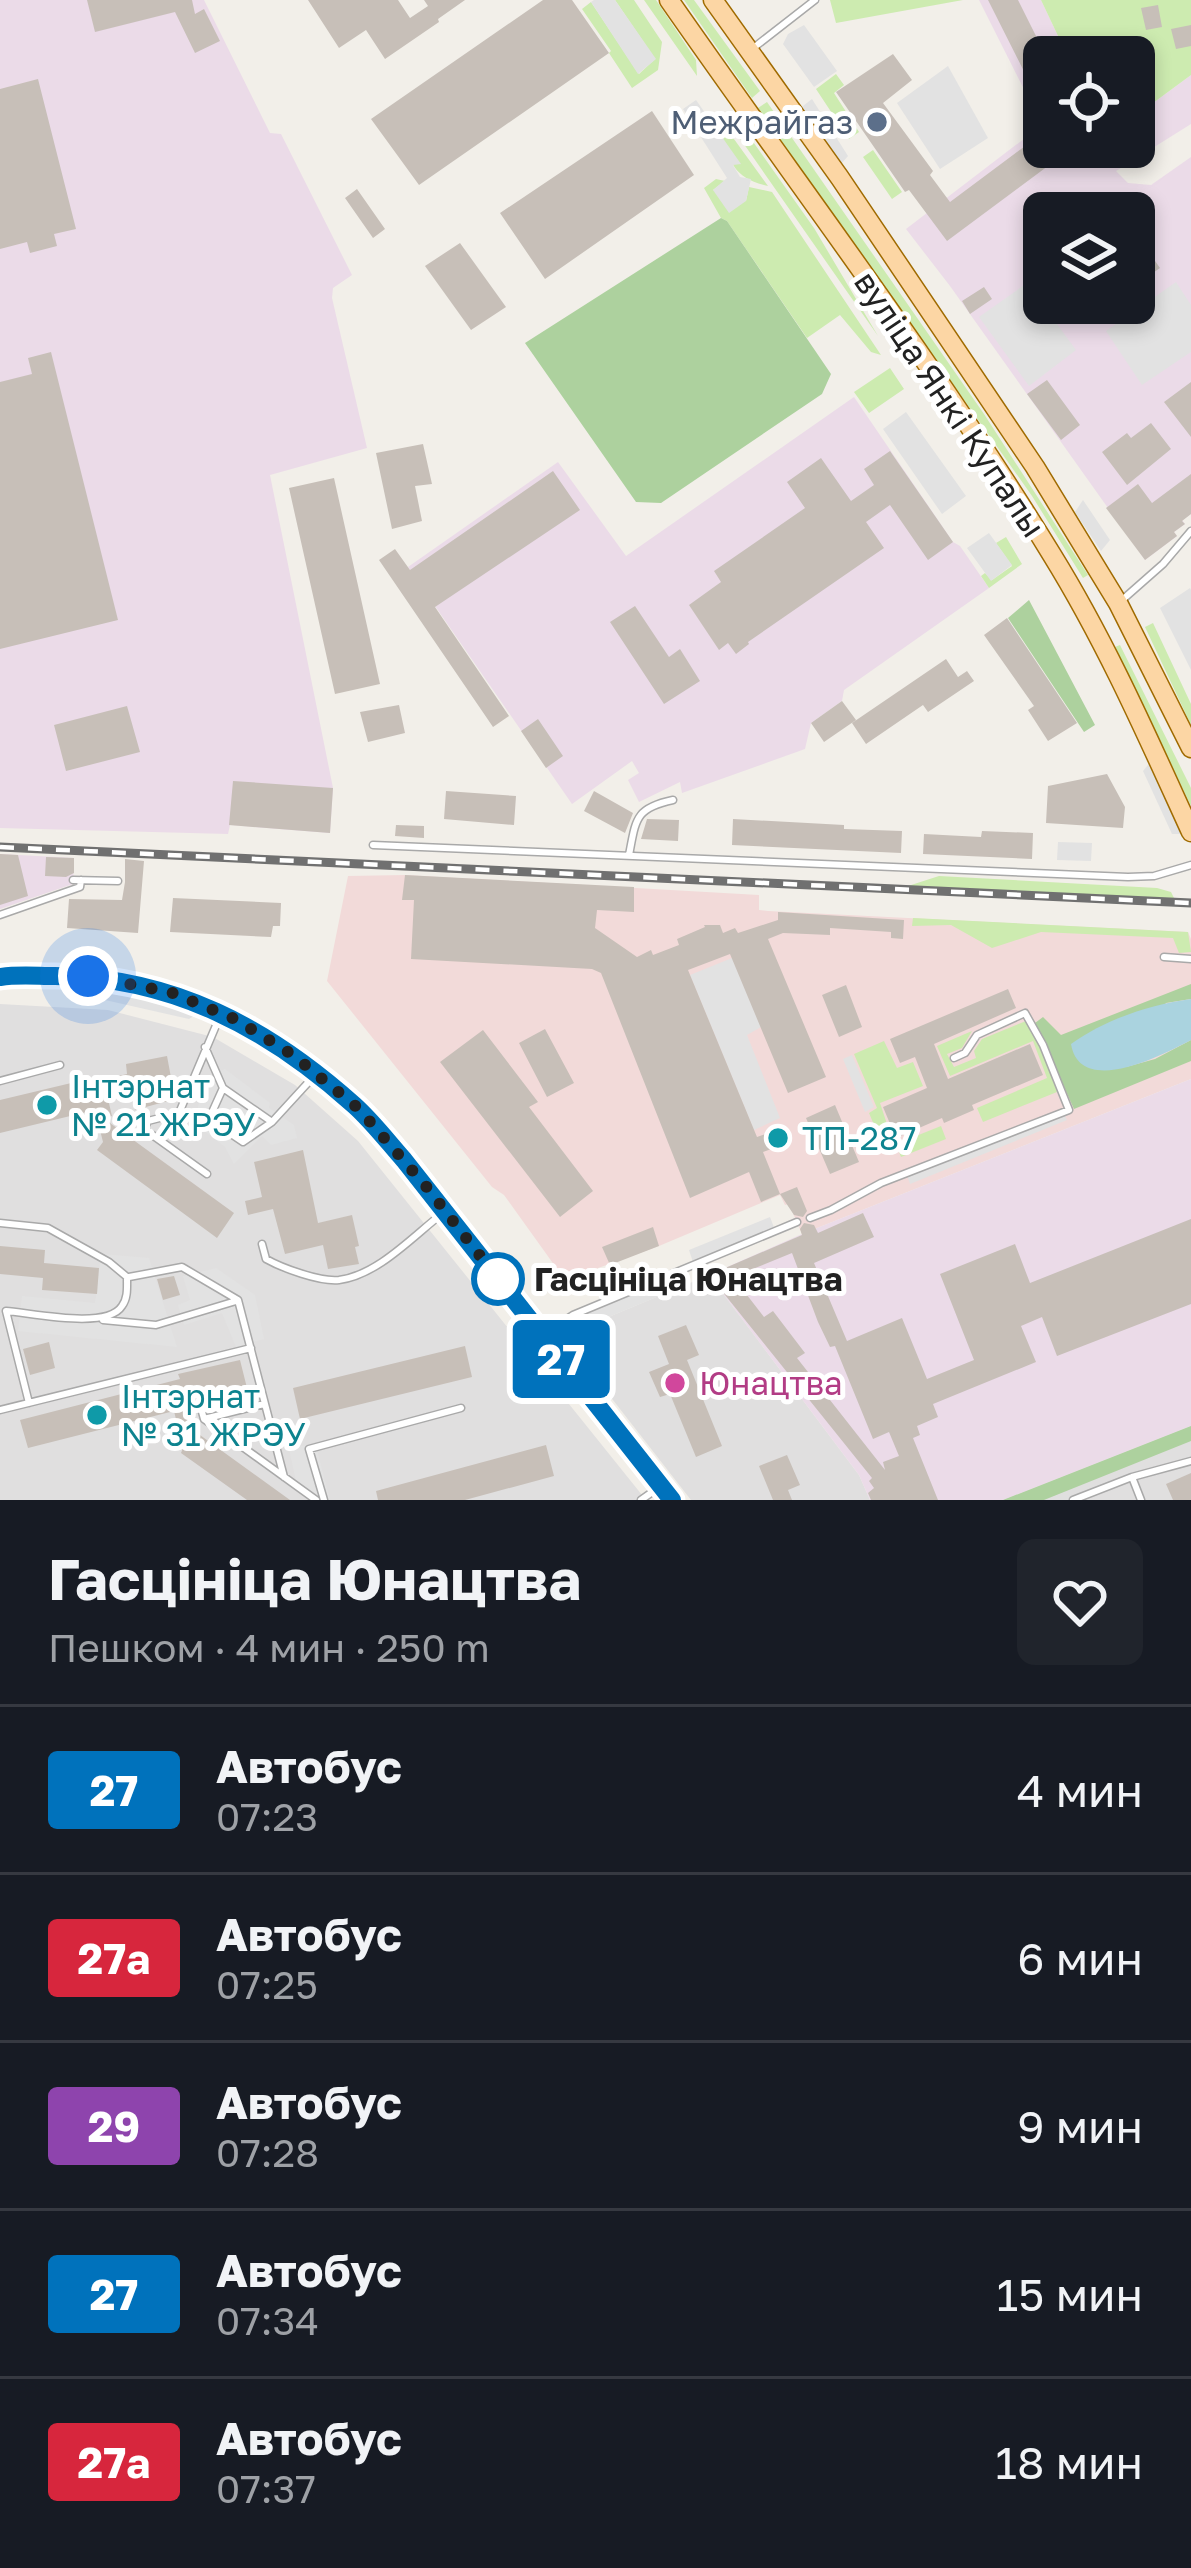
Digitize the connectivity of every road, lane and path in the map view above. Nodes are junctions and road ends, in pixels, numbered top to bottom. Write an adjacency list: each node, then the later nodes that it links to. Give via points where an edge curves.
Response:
1 (669, 0): 7 (main road, вуліца Янкі Купалы, via 934,378)
2 (713, 0): 4 (main road, вуліца Янкі Купалы)
3 (815, 0): 4 (lane)
4 (749, 51): 6 (main road, вуліца Янкі Купалы, via 1036,467)
5 (1191, 530): 6 (lane)
6 (1118, 603): 7 (main road); 8 (main road, вуліца Янкі Купалы)
7 (1090, 620): 10 (main road, вуліца Янкі Купалы)
8 (1191, 748)
9 (674, 800): 12 (lane, via 641,812)
10 (1191, 832)
11 (373, 845): 12 (lane)
12 (629, 855): 13 (lane, via 1128,877)
13 (1191, 865)
14 (118, 881): 15 (lane, via 77,880 80,887)
15 (0, 915)
16 (1164, 957): 17 (lane)
17 (1191, 959)
18 (0, 977): 19 (main road, via 88,976 170,992)
19 (222, 1013): 20 (lane); 23 (main road)
20 (205, 1047): 25 (lane); 27 (lane, via 179,1113 148,1120 144,1129)
21 (954, 1058): 29 (lane, via 977,1035 1025,1013 1069,1110)
22 (60, 1065): 24 (lane)
23 (316, 1074): 26 (lane); 28 (main road, via 358,1108)
24 (0, 1081)
25 (223, 1088): 26 (lane); 26 (lane, via 209,1119 243,1142)
26 (272, 1122)
27 (207, 1174)
28 (446, 1211): 32 (lane, via 372,1268 337,1280 282,1268 266,1259); 36 (main road)
29 (810, 1218)
30 (0, 1223): 33 (lane, via 48,1228)
31 (797, 1237): 36 (lane, via 794,1224)
32 (262, 1244)
33 (127, 1277): 34 (lane, via 182,1267); 35 (lane, via 126,1302)
34 (238, 1300): 35 (lane, via 156,1325); 37 (lane)
35 (100, 1320): 39 (lane, via 6,1310)
36 (542, 1334): 47 (main road)
37 (251, 1348): 39 (lane); 40 (lane)
38 (199, 1401): 43 (lane)
39 (29, 1403): 42 (lane)
40 (266, 1403): 43 (lane); 45 (lane)
41 (460, 1408): 48 (lane, via 309,1449)
42 (0, 1410)
43 (204, 1419): 45 (lane)
44 (1191, 1461): 46 (lane)
45 (284, 1477): 48 (lane)
46 (1132, 1478): 51 (lane); 52 (lane)
47 (661, 1485): 49 (lane); 50 (main road)
48 (320, 1500)
49 (641, 1500)
50 (672, 1500)
51 (1073, 1500)
52 (1142, 1500)

